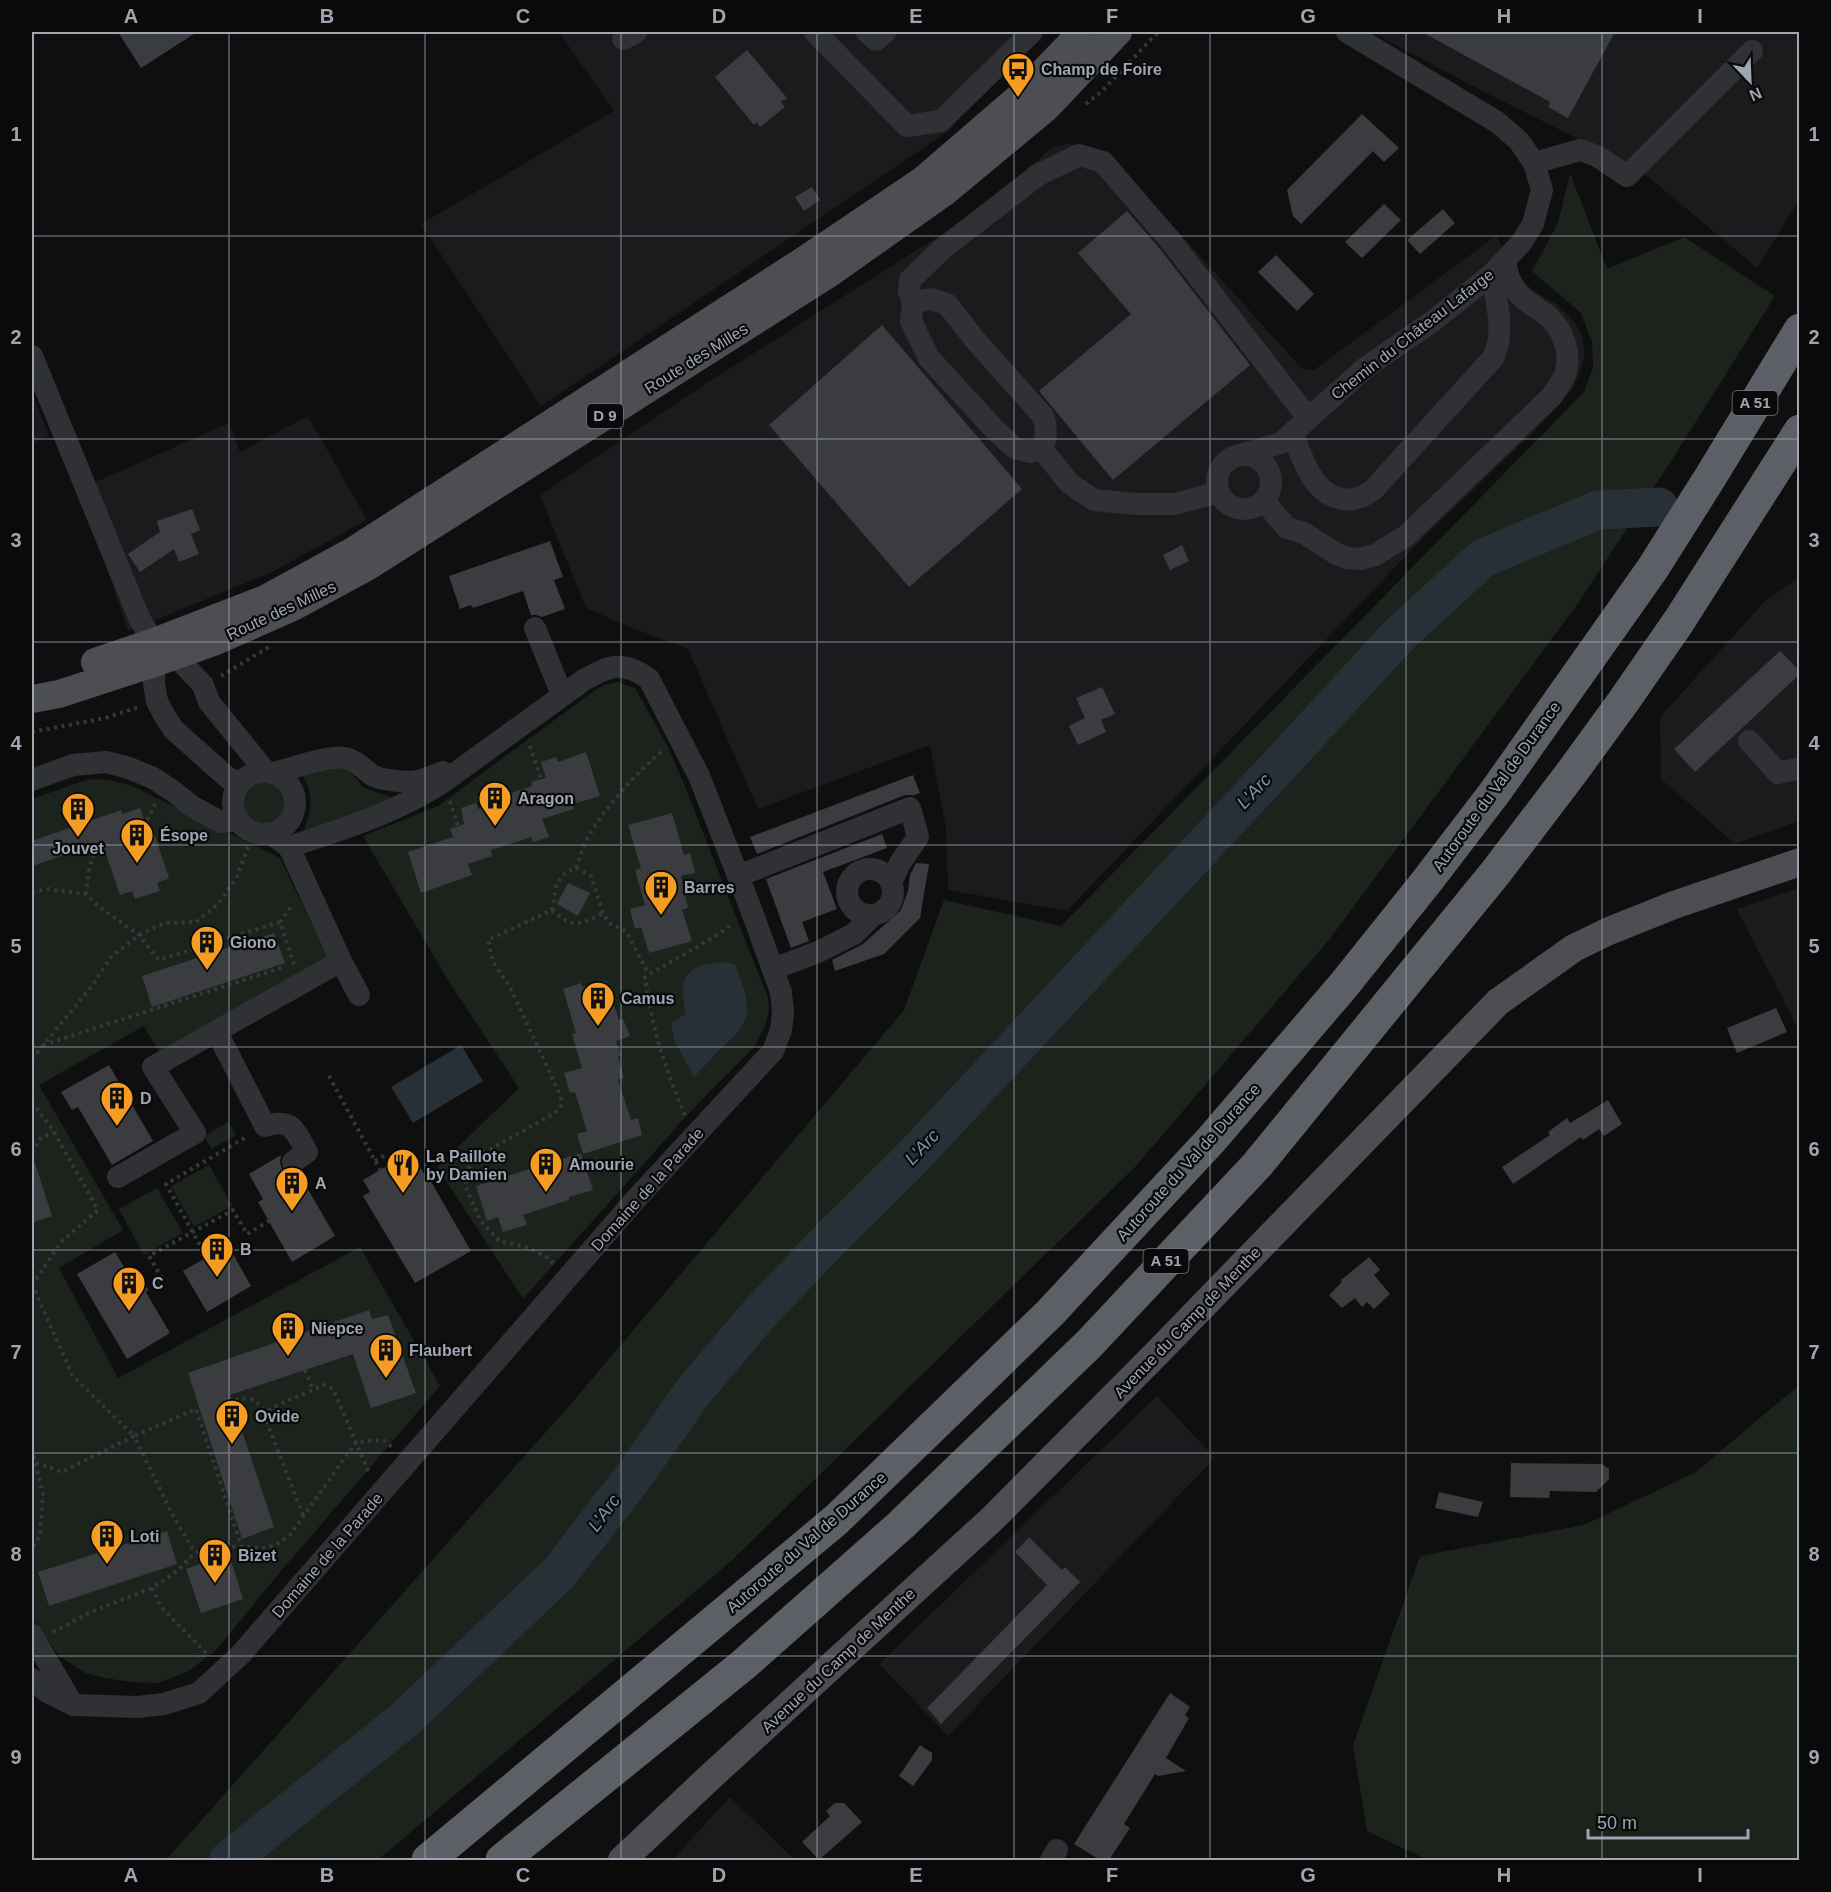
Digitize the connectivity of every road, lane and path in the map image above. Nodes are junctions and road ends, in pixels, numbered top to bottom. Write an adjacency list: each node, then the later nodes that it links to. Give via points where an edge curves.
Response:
1 (815, 32): 4 (street, via 907,126 941,121)
2 (867, 32): 3 (street, via 876,40)
3 (885, 32)
4 (1032, 32)
5 (1082, 32): 24 (main road, Route des Milles / D 9, via 1018,98 923,180 807,260 353,551)
6 (1118, 32): 24 (main road, Route des Milles / D 9, via 1047,107 946,191 826,275 367,567 293,607 216,640)
7 (1347, 32): 8 (street, Chemin du Château Lafarge)
8 (1374, 39): 10 (street, Chemin du Château Lafarge, via 1497,122 1519,141)
9 (1752, 51): 10 (street, via 1627,176 1580,150)
10 (1534, 163): 11 (street, Chemin du Château Lafarge, via 1542,190 1533,224)
11 (1498, 268): 15 (street, Chemin du Château Lafarge, via 1433,321 1365,368); 17 (street, via 1498,349 1373,490 1347,500 1324,493); 22 (street, via 1522,298 1551,319 1566,344 1566,370 1552,396 1406,536 1375,555 1360,559 1335,553 1304,532 1287,528)
12 (913, 302): 15 (street, via 910,280 941,250 1038,175 1079,155 1103,162 1170,240); 18 (street, via 911,321 929,358 1015,448 1030,452); 18 (street, via 931,299 947,304 1043,416 1046,439)
13 (1800, 330): 97 (highway, Autoroute du Val de Durance / A 51, via 1653,568 1495,792 1343,986 1211,1140 1050,1313 836,1520)
14 (32, 356): 24 (street, via 140,620)
15 (1308, 418): 17 (street, Chemin du Château Lafarge)
16 (1800, 431): 98 (highway, A 51, via 1623,702 1496,872 1249,1174 1089,1344 901,1525 743,1665)
17 (1286, 438): 19 (street, Chemin du Château Lafarge); 20 (street)
18 (1042, 449): 21 (street, via 1069,483 1095,500 1175,504)
19 (1233, 457): 20 (street, via 1245,454 1261,460); 21 (street, via 1220,469)
20 (1272, 479): 22 (street)
21 (1218, 492): 22 (street, via 1227,503 1242,510)
22 (1264, 501)
23 (535, 628): 26 (street)
24 (160, 654): 25 (main road, Route des Milles / D 9, via 53,676); 27 (main road, Route des Milles / D 9, via 59,694); 35 (street, via 181,662 203,685 209,702); 39 (street, via 154,684 157,701 174,729)
25 (32, 686)
26 (562, 695): 29 (street, Domaine de la Parade); 31 (street, Domaine de la Parade, via 600,671 627,666 649,679)
27 (32, 699)
28 (145, 705): 30 (path, via 105,718)
29 (523, 723): 33 (street, Domaine de la Parade); 37 (path)
30 (32, 732)
31 (679, 736): 44 (path, via 652,759 603,814 586,841); 45 (street, Domaine de la Parade)
32 (1749, 741): 34 (street, via 1778,772)
33 (467, 764): 35 (street, Domaine de la Parade, via 416,782 375,777 346,758 329,758); 42 (street, Domaine de la Parade, via 421,796)
34 (1800, 768)
35 (269, 772): 39 (street, Domaine de la Parade, via 247,777); 41 (street, via 289,784 294,794 293,814 280,830)
36 (32, 780): 38 (street, via 73,765 106,762)
37 (541, 780)
38 (161, 783): 40 (street); 48 (path, via 143,826 98,850 91,862)
39 (237, 787): 40 (street, Domaine de la Parade); 41 (street, via 234,811)
40 (193, 807): 41 (street, via 221,822)
41 (254, 828): 42 (street); 53 (path, via 237,877 218,904 196,922 165,923)
42 (289, 848): 54 (street)
43 (1800, 862): 99 (main road, Avenue du Camp de Menthe, via 1609,931 1574,948 1498,1002 992,1519)
44 (576, 868): 50 (path, via 558,881); 51 (path, via 591,876)
45 (738, 876): 46 (street, via 910,808 918,837); 49 (street, Domaine de la Parade)
46 (891, 883): 52 (street, via 890,904); 52 (street, via 881,872 873,870 858,873 848,885 852,907)
47 (32, 892): 48 (path, via 48,889)
48 (86, 894): 53 (path)
49 (751, 909): 55 (street, Domaine de la Parade); 56 (path, via 719,934)
50 (552, 910): 51 (path, via 574,924); 75 (path, via 488,940 493,962 509,985 561,1097 561,1106 473,1160 465,1185 480,1220 499,1241 526,1246 549,1258)
51 (603, 914): 56 (path, via 609,923 626,931)
52 (873, 915): 55 (street, via 854,934)
53 (139, 935): 59 (path, via 111,957 93,986); 59 (path, via 159,960 280,922 294,963)
54 (341, 961): 57 (street); 58 (street)
55 (773, 969): 65 (street, Domaine de la Parade, via 781,992 782,1030 772,1051)
56 (651, 973): 65 (path, via 645,977 649,1009 671,1084)
57 (359, 996)
58 (217, 1032): 63 (street); 71 (street, via 153,1067 195,1133)
59 (43, 1045): 60 (path)
60 (33, 1057)
61 (329, 1076): 68 (path)
62 (32, 1102): 64 (path)
63 (265, 1126): 69 (street, via 280,1122 294,1130 307,1152); 73 (path, via 166,1184)
64 (54, 1132): 66 (path, via 41,1138); 76 (path, via 98,1210 62,1241)
65 (694, 1135): 75 (street, Domaine de la Parade)
66 (32, 1153)
67 (387, 1154): 68 (path)
68 (375, 1161): 70 (path)
69 (293, 1162)
70 (380, 1170)
71 (118, 1177)
72 (268, 1221): 73 (path, via 247,1234 233,1210)
73 (192, 1232): 74 (path); 77 (path, via 149,1256 163,1280)
74 (207, 1258)
75 (568, 1278): 85 (street, Domaine de la Parade)
76 (32, 1285): 82 (path, via 72,1375)
77 (145, 1290)
78 (305, 1370): 79 (path)
79 (313, 1389): 81 (path); 83 (path, via 324,1385 333,1389)
80 (228, 1402): 81 (path, via 249,1398)
81 (266, 1413): 88 (path)
82 (134, 1437): 86 (path, via 62,1472); 90 (path, via 196,1409); 91 (path)
83 (356, 1442): 85 (path, via 383,1440); 87 (path); 88 (path)
84 (32, 1449): 86 (path)
85 (410, 1460): 87 (street, Domaine de la Parade)
86 (36, 1463): 89 (path, via 43,1494 40,1535)
87 (378, 1496): 94 (street, Domaine de la Parade)
88 (303, 1515): 90 (path, via 279,1542 266,1548)
89 (32, 1548)
90 (242, 1548): 91 (path, via 221,1546)
91 (195, 1554): 92 (path)
92 (152, 1588): 93 (path); 94 (path, via 161,1607)
93 (34, 1639): 96 (street)
94 (224, 1671): 96 (street, Domaine de la Parade, via 199,1693 164,1704)
95 (32, 1679): 96 (street, Domaine de la Parade, via 46,1692)
96 (73, 1705)
97 (428, 1860)
98 (502, 1860)
99 (622, 1860)

